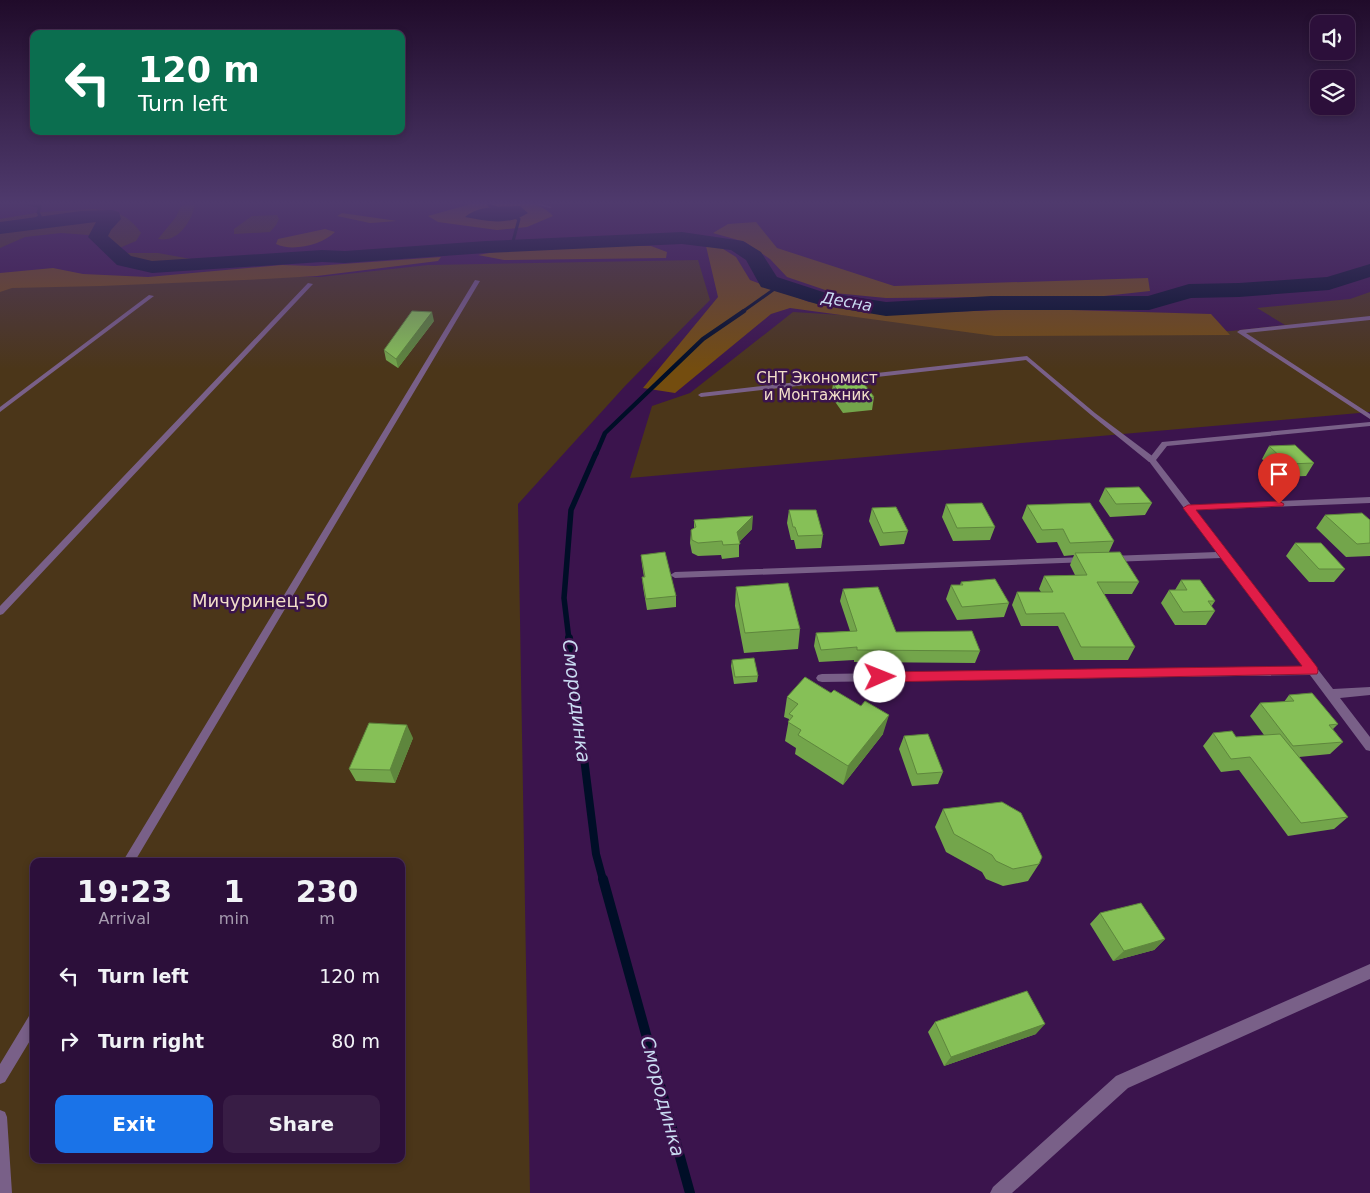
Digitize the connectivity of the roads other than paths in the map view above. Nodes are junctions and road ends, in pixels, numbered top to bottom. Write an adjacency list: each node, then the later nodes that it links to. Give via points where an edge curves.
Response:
1 (477, 281): 20 (lane)
2 (310, 284): 14 (lane)
3 (150, 296): 6 (lane)
4 (1370, 318): 7 (lane, via 1240,332)
5 (702, 395): 9 (lane, via 1027,358)
6 (0, 410)
7 (1370, 417)
8 (1370, 424): 9 (street, via 1165,444)
9 (1152, 460): 11 (street)
10 (1370, 500): 11 (street)
11 (1188, 508): 12 (street)
12 (1224, 555): 13 (street); 15 (street)
13 (675, 575)
14 (0, 612)
15 (1312, 671): 16 (street); 18 (street)
16 (822, 678)
17 (1370, 691): 18 (street)
18 (1330, 694): 19 (street)
19 (1370, 746)
20 (131, 858)
21 (1370, 971): 26 (street, via 1122,1082)
22 (30, 1027): 23 (lane)
23 (0, 1077)
24 (0, 1117): 25 (lane)
25 (4, 1193)
26 (998, 1193)

